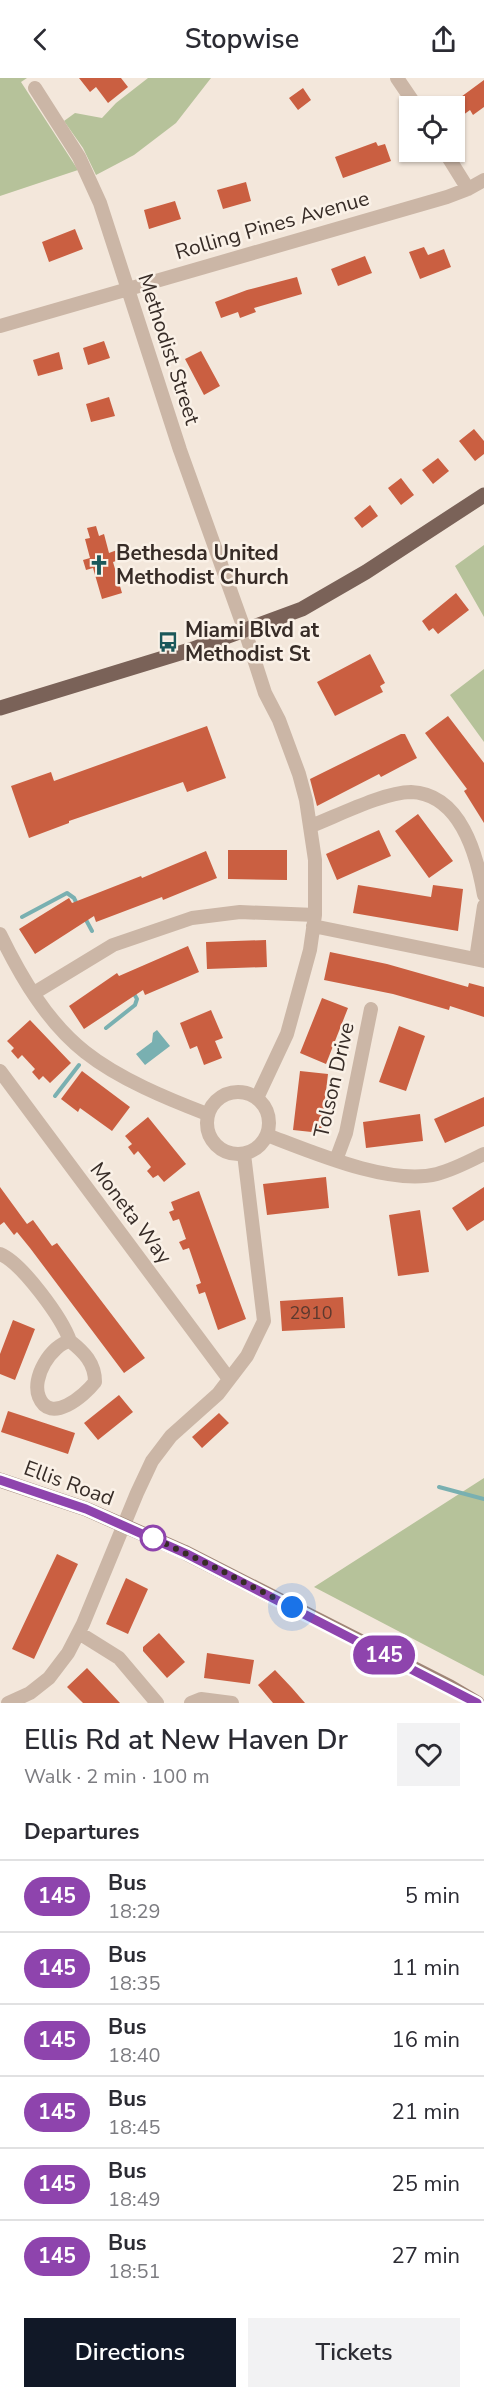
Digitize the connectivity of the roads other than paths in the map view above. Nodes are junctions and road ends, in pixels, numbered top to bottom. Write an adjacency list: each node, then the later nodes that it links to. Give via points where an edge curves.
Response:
1 (397, 78): 3 (street)
2 (35, 88): 7 (street, Methodist Street, via 91,182)
3 (409, 96)
4 (451, 162): 6 (street)
5 (484, 180): 6 (street, Rolling Pines Avenue)
6 (468, 189): 7 (street, Rolling Pines Avenue)
7 (128, 288): 8 (street, Rolling Pines Avenue); 10 (street, Methodist Street, via 180,450)
8 (0, 326)
9 (484, 495): 10 (main road, via 302,609)
10 (245, 631): 11 (main road); 12 (street, Methodist Street, via 265,693 299,774)
11 (0, 708)
12 (311, 826): 13 (street, via 380,799 409,792 427,795 445,804 463,828 480,869); 15 (street, Methodist Street)
13 (484, 896)
14 (484, 906): 17 (street)
15 (314, 921): 17 (street); 18 (street, via 240,912 192,918 113,945); 21 (street, Methodist Street, via 305,973 286,1034)
16 (0, 934): 18 (street)
17 (480, 960)
18 (34, 993): 22 (street, via 85,1052 133,1081)
19 (371, 1009): 26 (street, Tolson Drive, via 346,1133)
20 (0, 1071): 29 (street, Moneta Way)
21 (257, 1098): 22 (street, via 248,1093 228,1093); 23 (street, via 268,1115)
22 (207, 1114): 24 (street, via 206,1125 214,1144 233,1155)
23 (267, 1135): 24 (street, via 254,1151); 26 (street)
24 (244, 1154): 29 (street, via 264,1321 247,1356)
25 (484, 1154): 26 (street, via 437,1174 407,1176)
26 (336, 1160)
27 (0, 1254): 28 (street, via 24,1273 65,1327)
28 (70, 1341): 28 (street, via 91,1362 95,1382 63,1407 45,1406 39,1399 38,1382 50,1354)
29 (229, 1379): 31 (street, via 171,1436 152,1461)
30 (0, 1480): 31 (main road, Ellis Road)
31 (125, 1526): 32 (street); 37 (main road, Ellis Road, via 214,1567)
32 (79, 1633): 33 (street, via 49,1678); 34 (street, via 119,1658)
33 (8, 1703)
34 (157, 1703)
35 (191, 1703): 36 (street, via 201,1699)
36 (232, 1703)
37 (477, 1703)

